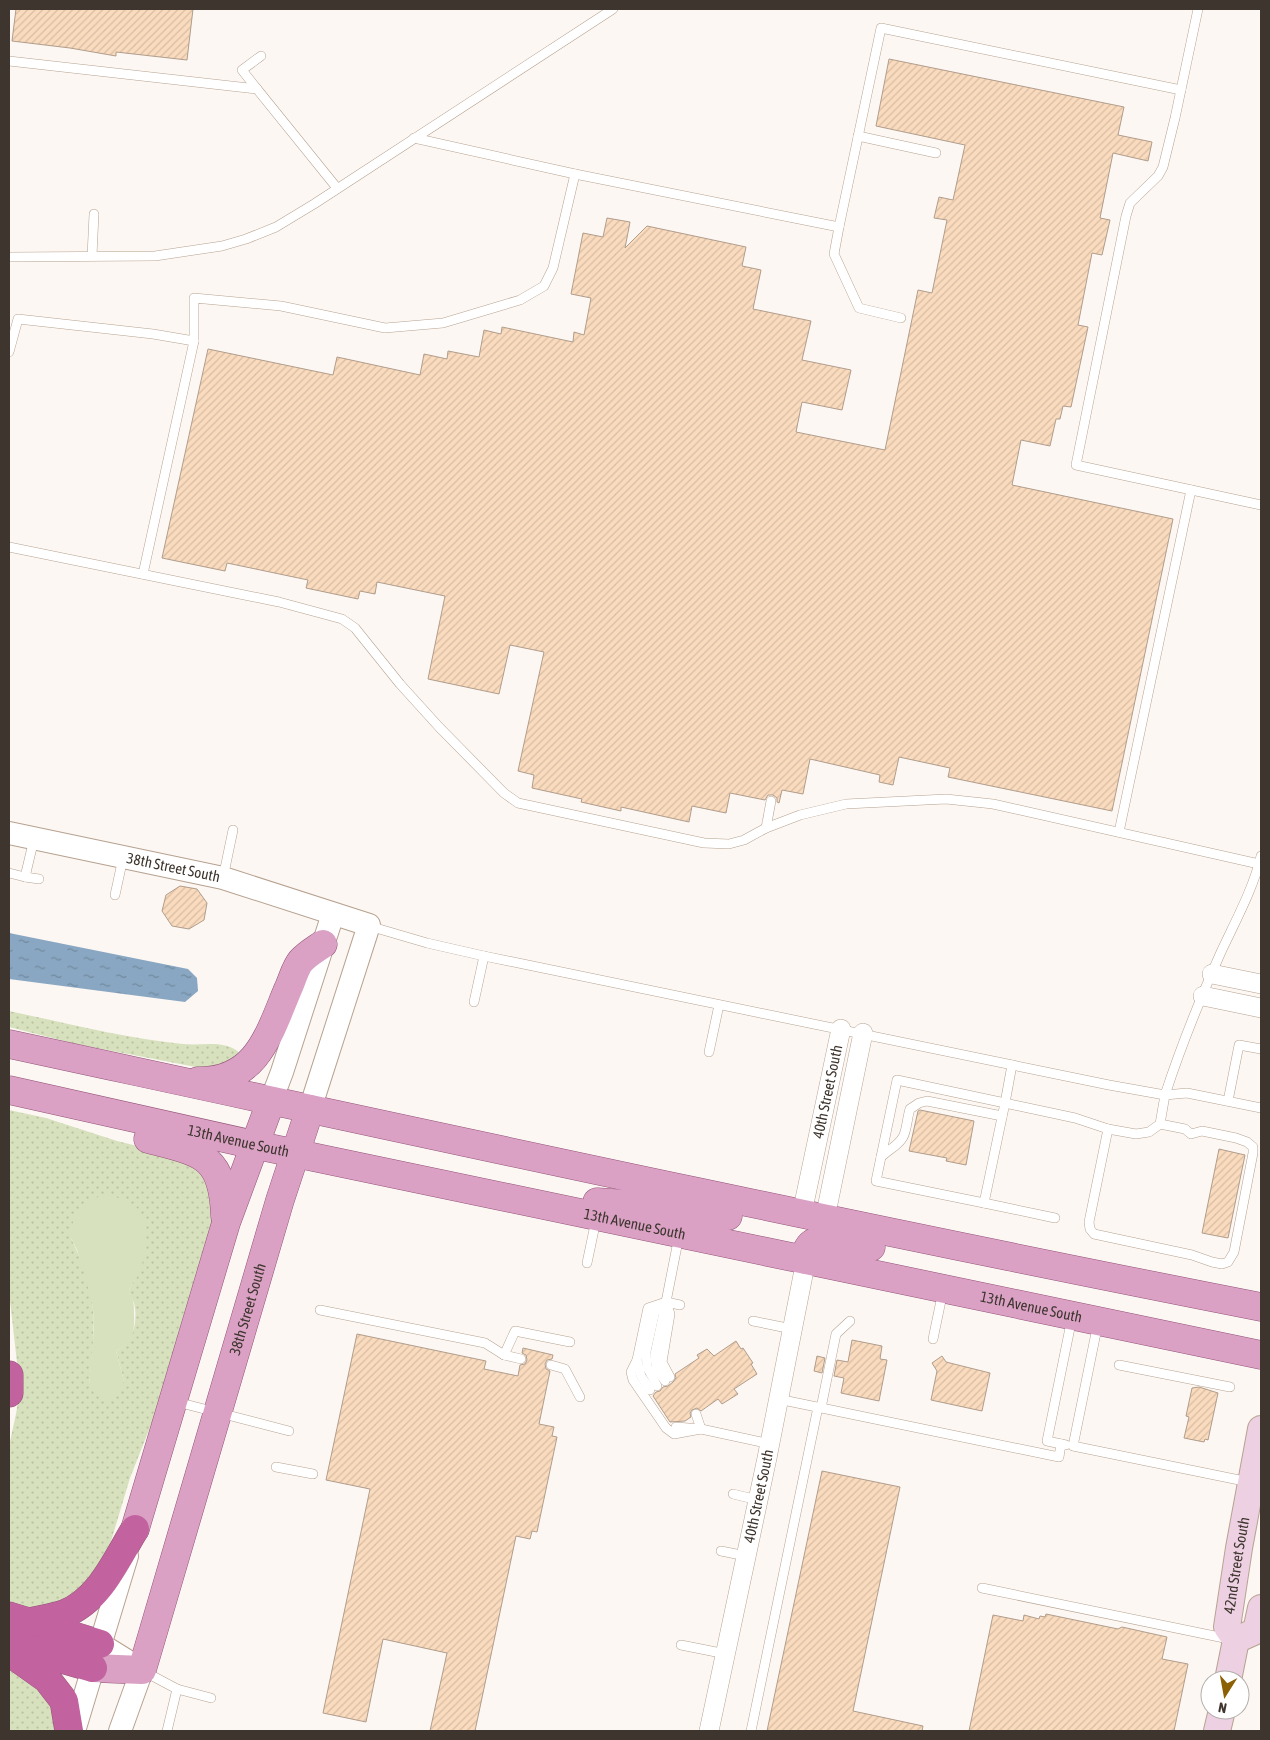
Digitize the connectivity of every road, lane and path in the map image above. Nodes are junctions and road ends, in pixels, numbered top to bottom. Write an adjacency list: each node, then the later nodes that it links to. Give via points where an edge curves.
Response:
1 (612, 9): 8 (lane)
2 (1198, 9): 6 (lane)
3 (261, 56): 5 (lane, via 242,70)
4 (9, 61): 5 (lane)
5 (257, 89): 11 (lane)
6 (1181, 90): 7 (lane, via 880,28); 19 (lane, via 1163,167 1130,203 1126,216 1076,465)
7 (858, 136): 9 (lane); 13 (lane)
8 (414, 138): 10 (lane); 11 (lane)
9 (936, 153)
10 (574, 174): 13 (lane); 17 (lane, via 553,268 544,286 520,300 443,323 385,328 281,306 194,298)
11 (337, 188): 14 (lane, via 276,226 222,246 155,256)
12 (94, 214): 14 (lane)
13 (839, 228): 16 (lane, via 834,254 859,308)
14 (92, 256): 15 (lane)
15 (9, 257)
16 (901, 318)
17 (194, 341): 18 (lane, via 18,319); 22 (lane)
18 (9, 352)
19 (1191, 490): 20 (lane); 26 (lane)
20 (1261, 505)
21 (9, 547): 22 (lane)
22 (143, 574): 24 (lane, via 279,602 342,619 356,628 438,727 518,803 710,844 744,840)
23 (771, 802): 24 (lane)
24 (766, 828): 26 (lane, via 800,815 846,804 946,799 993,804)
25 (233, 830): 33 (lane)
26 (1119, 832): 30 (lane)
27 (9, 833): 28 (street, 38th Street South)
28 (34, 839): 29 (street, 38th Street South); 32 (lane)
29 (123, 857): 33 (street, 38th Street South); 35 (lane)
30 (1260, 860): 40 (lane)
31 (9, 873): 32 (lane)
32 (26, 876): 34 (lane)
33 (223, 878): 36 (street, 38th Street South)
34 (39, 879)
35 (115, 895)
36 (333, 914): 37 (street, 38th Street South); 38 (street)
37 (369, 926): 39 (lane); 59 (street, 38th Street South)
38 (323, 944): 52 (main road, via 300,961 268,1034 254,1058 243,1069 228,1078 213,1081); 55 (street)
39 (484, 956): 43 (lane); 44 (lane)
40 (1212, 974): 41 (street); 42 (lane)
41 (1261, 984)
42 (1203, 996): 45 (street); 54 (lane)
43 (474, 1002)
44 (719, 1005): 46 (lane); 50 (lane)
45 (1261, 1008)
46 (840, 1029): 47 (lane); 68 (street, 40th Street South)
47 (863, 1034): 51 (lane); 68 (street)
48 (9, 1044): 52 (main road)
49 (1261, 1049): 56 (lane, via 1240,1045)
50 (709, 1052)
51 (1012, 1064): 54 (lane); 57 (lane)
52 (180, 1081): 55 (main road)
53 (9, 1092): 63 (main road, 13th Avenue South); 71 (main road, via 78,1119 201,1155 222,1181)
54 (1165, 1096): 56 (lane, via 1186,1093); 61 (lane)
55 (271, 1101): 59 (main road); 63 (main road)
56 (1228, 1101): 58 (lane)
57 (1005, 1103): 60 (lane); 62 (lane); 65 (lane, via 897,1080)
58 (1261, 1108)
59 (310, 1109): 64 (main road, 38th Street South); 68 (main road)
60 (1002, 1116): 65 (lane, via 927,1101 919,1103 910,1109 904,1136); 67 (lane)
61 (1160, 1124): 62 (lane, via 1149,1132 1136,1134); 62 (lane, via 1184,1129 1191,1134 1202,1131 1219,1134 1248,1142 1252,1148 1234,1252 1228,1262 1212,1262 1094,1234 1089,1222)
62 (1108, 1129)
63 (254, 1145): 64 (main road, 13th Avenue South); 71 (main road)
64 (295, 1153): 66 (main road, 13th Avenue South); 101 (main road, 38th Street South)
65 (881, 1157): 67 (lane, via 876,1181)
66 (508, 1198): 68 (main road, via 684,1208 795,1229 807,1228); 69 (main road, 13th Avenue South)
67 (984, 1203): 70 (lane)
68 (814, 1216): 75 (main road)
69 (597, 1217): 72 (main road, 13th Avenue South); 74 (lane)
70 (1055, 1218)
71 (226, 1223): 99 (main road)
72 (680, 1234): 73 (main road, 13th Avenue South); 77 (lane)
73 (806, 1260): 75 (main road, via 809,1247 827,1239 929,1259); 76 (main road, 13th Avenue South); 84 (street, 40th Street South)
74 (587, 1263)
75 (1056, 1267): 79 (main road)
76 (944, 1289): 81 (main road, 13th Avenue South); 85 (lane)
77 (666, 1302): 78 (lane); 90 (lane, via 648,1308); 94 (lane, via 670,1314); 94 (lane, via 655,1311 646,1352 647,1367)
78 (680, 1305)
79 (1261, 1307)
80 (320, 1310): 87 (lane, via 485,1343)
81 (1086, 1318): 88 (main road, 13th Avenue South); 106 (lane, via 1047,1441); 107 (lane)
82 (753, 1321): 84 (lane)
83 (850, 1321): 100 (lane, via 836,1334)
84 (792, 1329): 98 (street, 40th Street South)
85 (933, 1339)
86 (570, 1342): 87 (lane, via 515,1331)
87 (504, 1355): 89 (lane)
88 (1261, 1355)
89 (521, 1359)
90 (637, 1360): 94 (lane, via 642,1376); 102 (lane, via 631,1372 633,1380 666,1428 674,1434)
91 (551, 1365): 97 (lane, via 565,1368)
92 (1119, 1365): 95 (lane)
93 (9, 1375): 96 (highway)
94 (661, 1383)
95 (1230, 1387)
96 (9, 1393)
97 (580, 1397)
98 (778, 1399): 100 (lane); 105 (street, 40th Street South)
99 (174, 1401): 101 (lane); 113 (main road)
100 (820, 1408): 106 (lane, via 1059,1457); 134 (lane)
101 (219, 1413): 104 (lane); 125 (main road, 38th Street South)
102 (702, 1429): 102 (lane, via 687,1420); 105 (lane)
103 (1261, 1429): 110 (main road, 42nd Street South)
104 (289, 1431)
105 (770, 1444): 112 (street, 40th Street South)
106 (1061, 1444): 107 (lane)
107 (1073, 1446): 110 (lane)
108 (276, 1467): 109 (lane)
109 (313, 1474)
110 (1251, 1482): 119 (main road, 42nd Street South, via 1227,1627)
111 (733, 1494): 112 (lane)
112 (758, 1500): 115 (street, 40th Street South)
113 (135, 1529): 118 (highway, via 102,1584 86,1601 64,1614); 124 (street)
114 (721, 1552): 115 (lane)
115 (746, 1556): 123 (street, 40th Street South)
116 (982, 1588): 119 (lane)
117 (1261, 1608): 119 (main road, 42nd Street South, via 1256,1631)
118 (19, 1619): 124 (highway)
119 (1244, 1642): 126 (main road)
120 (9, 1644): 124 (highway)
121 (681, 1645): 123 (lane)
122 (9, 1652): 129 (highway, via 47,1679 64,1701)
123 (726, 1654): 133 (street, 40th Street South)
124 (97, 1656): 125 (main road); 130 (street)
125 (142, 1670): 127 (lane); 131 (street, 38th Street South)
126 (1232, 1670)
127 (177, 1689): 128 (lane); 132 (lane)
128 (211, 1698)
129 (68, 1731)
130 (74, 1731)
131 (120, 1731)
132 (167, 1731)
133 (710, 1731)
134 (751, 1731)

